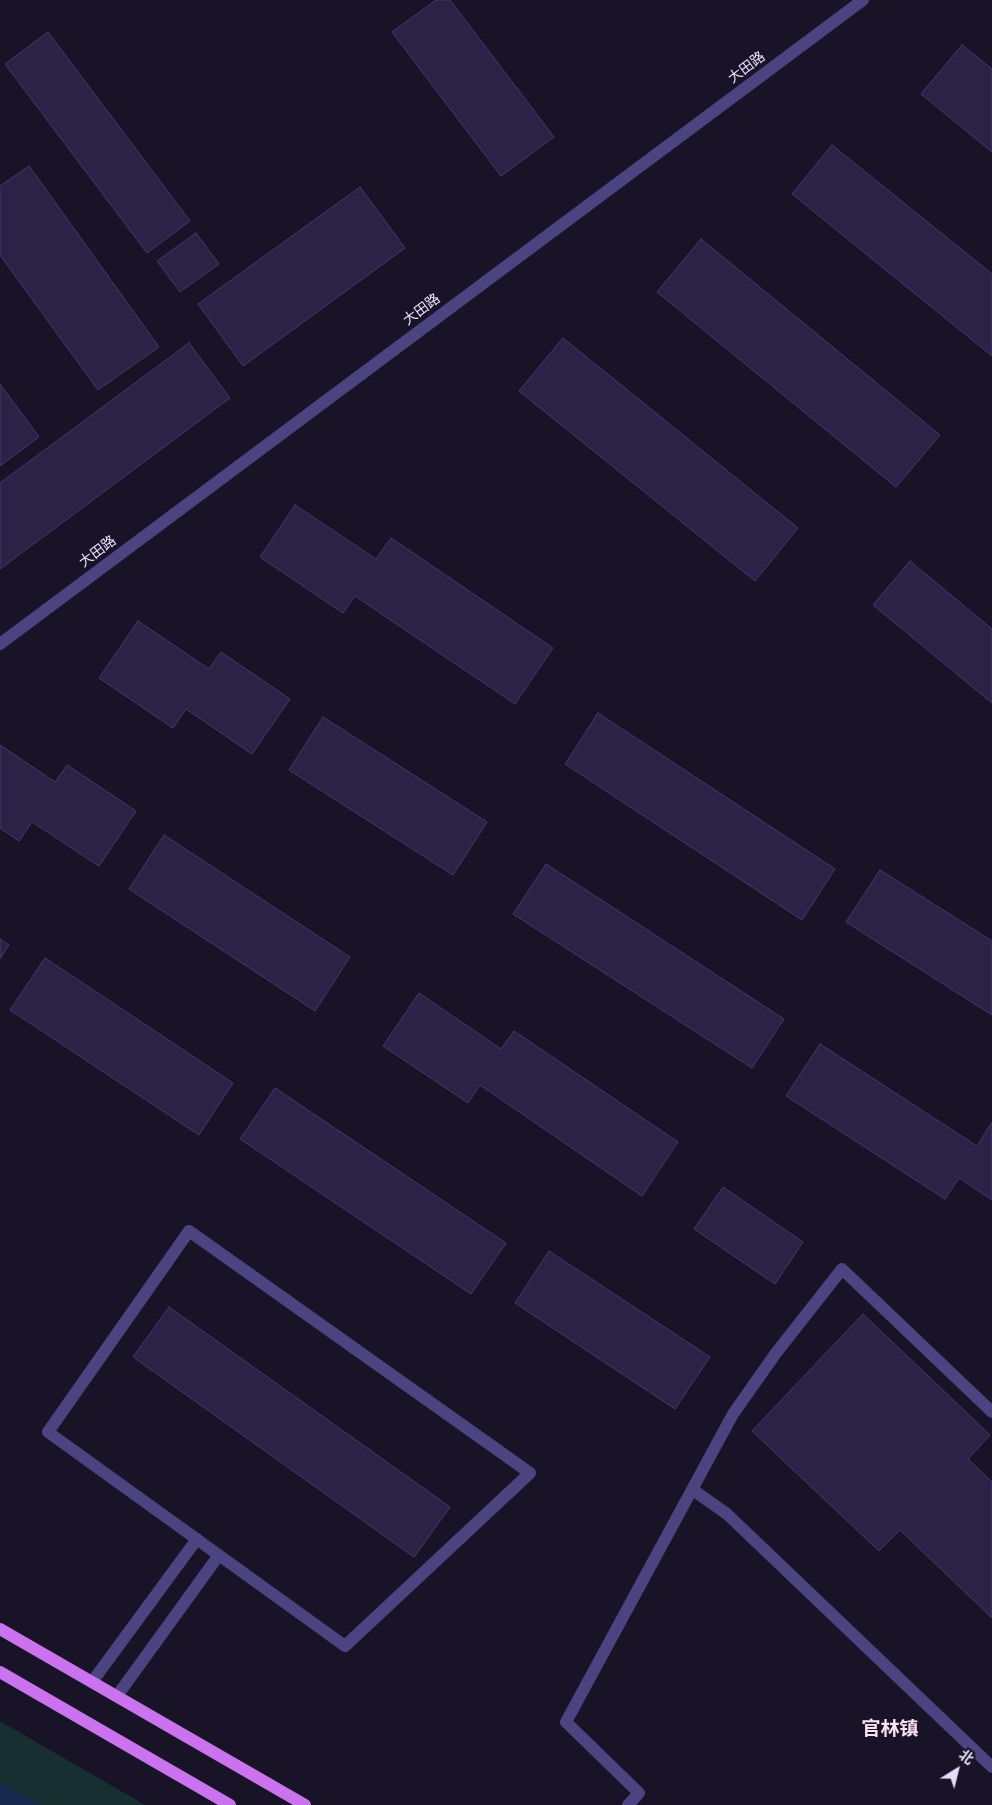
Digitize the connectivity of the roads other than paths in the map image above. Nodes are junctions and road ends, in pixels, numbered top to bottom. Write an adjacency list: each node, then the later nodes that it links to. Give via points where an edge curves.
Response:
1 (863, 0): 2 (street, 大田路)
2 (0, 644)
3 (992, 1412): 4 (street, via 842,1269 776,1353 739,1407)
4 (693, 1490): 11 (street, via 728,1514); 14 (street, via 566,1722 639,1793)
5 (197, 1539): 6 (street); 6 (street, via 48,1432 189,1230 530,1473 345,1646); 9 (street)
6 (219, 1555): 10 (street)
7 (0, 1629): 9 (main road)
8 (0, 1672): 12 (main road)
9 (92, 1682): 10 (main road)
10 (117, 1696): 13 (main road)
11 (992, 1767)
12 (230, 1805)
13 (306, 1805)
14 (628, 1805)

